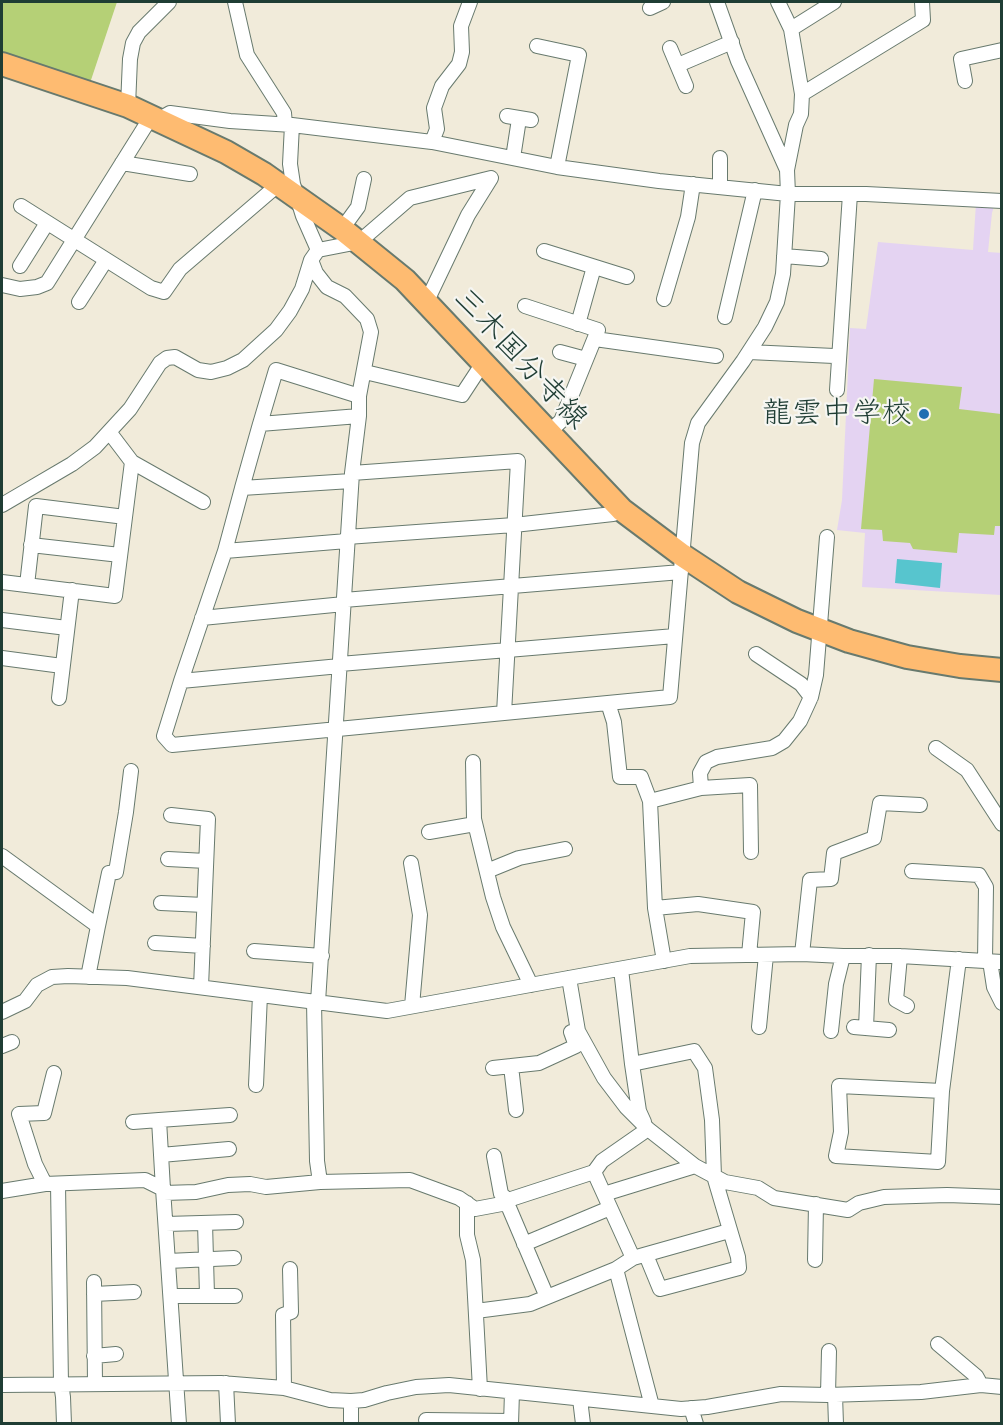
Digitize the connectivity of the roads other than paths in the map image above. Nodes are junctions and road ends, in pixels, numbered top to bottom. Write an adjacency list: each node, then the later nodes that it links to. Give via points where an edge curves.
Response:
1 (169, 2): 18 (street, via 133,43)
2 (234, 2): 21 (street, via 247,55 284,112)
3 (470, 2): 22 (street, via 461,26 459,64 442,86 434,108 437,129)
4 (717, 2): 9 (street)
5 (778, 2): 8 (street)
6 (834, 2): 8 (street)
7 (922, 2): 17 (street, via 922,20)
8 (791, 29): 17 (street)
9 (732, 42): 14 (street); 27 (street)
10 (537, 46): 26 (street, via 579,55)
11 (670, 48): 14 (street)
12 (1002, 50): 15 (street, via 961,58)
13 (2, 64): 18 (main road, 三木国分寺線)
14 (678, 65): 16 (street)
15 (965, 81)
16 (686, 86)
17 (802, 94): 27 (street)
18 (128, 106): 20 (main road, 三木国分寺線)
19 (519, 118): 23 (street)
20 (154, 119): 21 (street, via 170,113); 25 (street); 30 (main road, 三木国分寺線, via 226,152)
21 (288, 125): 22 (street); 36 (street, via 290,164)
22 (432, 142): 23 (street)
23 (513, 158): 26 (street)
24 (720, 158): 32 (street)
25 (122, 163): 28 (street); 41 (street)
26 (557, 167): 31 (street)
27 (787, 170): 34 (street)
28 (190, 174)
29 (364, 179): 40 (street)
30 (279, 184): 36 (main road, 三木国分寺線); 46 (street, via 180,269 164,292)
31 (693, 184): 32 (street); 51 (street, via 688,218)
32 (720, 187): 33 (street)
33 (755, 190): 34 (street); 55 (street)
34 (788, 194): 35 (street); 44 (street)
35 (850, 194): 37 (street); 65 (street)
36 (298, 198): 40 (main road, 三木国分寺線); 43 (street)
37 (1002, 201)
38 (21, 206): 39 (street)
39 (47, 223): 41 (street); 47 (street)
40 (350, 236): 43 (street); 53 (main road, 三木国分寺線, via 405,280); 53 (street, via 410,198 491,178 468,215)
41 (74, 239): 46 (street); 50 (street, via 47,283 20,289)
42 (544, 251): 48 (street)
43 (314, 255): 64 (street, via 316,273 327,287 345,296 367,319 371,332); 69 (street, via 290,311 258,348 243,360 211,372 198,370 176,357 167,358)
44 (784, 256): 45 (street); 59 (street, via 777,302)
45 (821, 259)
46 (106, 260): 52 (street)
47 (20, 266)
48 (594, 267): 49 (street); 56 (street)
49 (627, 277)
50 (2, 285)
51 (664, 299)
52 (79, 303)
53 (426, 303): 63 (main road, 三木国分寺線)
54 (525, 306): 56 (street)
55 (725, 317)
56 (578, 324): 57 (street, via 598,330)
57 (595, 339): 60 (street); 62 (street)
58 (560, 352): 62 (street)
59 (749, 352): 61 (street); 86 (street, via 698,423 692,443)
60 (716, 356)
61 (834, 356)
62 (586, 359): 70 (street, via 561,420)
63 (483, 363): 64 (street, via 462,395); 70 (main road, 三木国分寺線)
64 (364, 372): 66 (street)
65 (837, 390)
66 (359, 396): 67 (street); 68 (street, via 276,370)
67 (359, 416): 68 (street); 72 (street)
68 (260, 424): 73 (street)
69 (110, 432): 71 (street); 74 (street, via 72,464)
70 (548, 433): 78 (main road, 三木国分寺線)
71 (132, 462): 75 (street); 79 (street)
72 (351, 477): 73 (street); 80 (street, via 518,461); 82 (street)
73 (242, 488): 84 (street)
74 (28, 489): 76 (street); 77 (street)
75 (203, 502)
76 (2, 505)
77 (36, 506): 79 (street); 83 (street)
78 (622, 510): 80 (street); 86 (main road, 三木国分寺線)
79 (125, 517): 85 (street)
80 (514, 525): 82 (street); 89 (street)
81 (827, 537): 95 (street)
82 (347, 539): 84 (street); 91 (street)
83 (32, 545): 85 (street); 88 (street)
84 (225, 551): 92 (street)
85 (120, 555): 90 (street, via 116,596)
86 (681, 563): 89 (street); 95 (main road, 三木国分寺線); 96 (street)
87 (2, 582): 88 (street)
88 (27, 585): 90 (street)
89 (511, 586): 91 (street); 97 (street)
90 (72, 590): 94 (street)
91 (344, 602): 92 (street); 100 (street)
92 (202, 618): 103 (street)
93 (2, 620): 94 (street)
94 (67, 628): 101 (street)
95 (820, 630): 102 (main road, 三木国分寺線, via 907,657); 104 (street)
96 (675, 636): 97 (street); 106 (street, via 670,697)
97 (507, 651): 100 (street); 107 (street)
98 (756, 654): 104 (street, via 801,684)
99 (2, 658): 101 (street)
100 (340, 665): 103 (street); 108 (street)
101 (62, 666): 105 (street)
102 (1002, 670)
103 (181, 681): 108 (street, via 164,736 172,745)
104 (811, 697): 112 (street, via 800,721 784,741 772,748 706,762 700,773)
105 (59, 698)
106 (608, 703): 107 (street); 113 (street, via 620,777 641,777)
107 (504, 714): 108 (street)
108 (337, 730): 138 (street)
109 (936, 748): 117 (street, via 967,770)
110 (473, 762): 116 (street)
111 (131, 771): 130 (street, via 116,872 109,873)
112 (701, 788): 113 (street); 120 (street, via 750,784)
113 (650, 801): 129 (street)
114 (920, 805): 134 (street, via 880,803 874,838 834,853 837,879 805,881)
115 (171, 815): 123 (street, via 208,819)
116 (475, 824): 118 (street); 125 (street)
117 (1002, 824)
118 (429, 832)
119 (566, 849): 125 (street, via 519,858)
120 (751, 852)
121 (2, 856): 130 (street)
122 (168, 859): 123 (street)
123 (206, 861): 128 (street)
124 (411, 863): 152 (street, via 420,915)
125 (487, 870): 147 (street, via 503,927)
126 (912, 871): 143 (street, via 979,874 986,887)
127 (161, 903): 128 (street)
128 (204, 905): 132 (street)
129 (655, 908): 135 (street, via 698,904 753,912); 142 (street)
130 (98, 926): 145 (street)
131 (155, 943): 132 (street)
132 (202, 946): 148 (street)
133 (254, 951): 138 (street)
134 (802, 954): 136 (street); 139 (street)
135 (748, 955): 136 (street); 142 (street, via 690,956)
136 (766, 955): 155 (street, via 753,1006)
137 (869, 955): 139 (street); 140 (street); 156 (street, via 860,1027)
138 (322, 956): 150 (street)
139 (843, 956): 157 (street)
140 (900, 956): 141 (street); 153 (street, via 897,1000)
141 (959, 960): 143 (street); 163 (street)
142 (664, 961): 144 (street)
143 (992, 962): 151 (street, via 994,987)
144 (621, 969): 146 (street); 158 (street)
145 (88, 977): 148 (street); 154 (street, via 52,977 25,1000)
146 (565, 979): 147 (street); 159 (street, via 571,1035 576,1046 539,1063); 168 (street, via 583,1042 604,1078)
147 (531, 985): 152 (street)
148 (201, 987): 149 (street)
149 (260, 995): 150 (street); 162 (street)
150 (316, 1002): 152 (street, via 387,1011); 175 (street)
151 (1002, 1003)
152 (412, 1006)
153 (907, 1006)
154 (2, 1012)
155 (759, 1027)
156 (889, 1030)
157 (831, 1031)
158 (632, 1064): 168 (street, via 639,1111); 174 (street, via 694,1050 705,1068)
159 (511, 1066): 160 (street); 164 (street)
160 (493, 1068)
161 (54, 1073): 176 (street, via 44,1113 19,1113 35,1164)
162 (256, 1085)
163 (942, 1091): 163 (street, via 938,1162 836,1156 841,1132 839,1086)
164 (516, 1110)
165 (230, 1114): 166 (street)
166 (159, 1120): 167 (street); 170 (street)
167 (133, 1122)
168 (648, 1129): 172 (street); 173 (street, via 602,1161)
169 (229, 1149): 170 (street)
170 (162, 1155): 178 (street)
171 (494, 1156): 181 (street, via 501,1194)
172 (695, 1166): 174 (street); 179 (street)
173 (594, 1172): 179 (street); 181 (street)
174 (714, 1176): 183 (street, via 758,1188 774,1198); 188 (street)
175 (320, 1182): 178 (street); 182 (street, via 410,1180)
176 (51, 1184): 177 (street); 178 (street, via 146,1180); 210 (street)
177 (2, 1191)
178 (164, 1191): 187 (street)
179 (604, 1194): 184 (street)
180 (1002, 1197): 183 (street, via 884,1197 848,1210)
181 (508, 1201): 182 (street, via 475,1209); 189 (street)
182 (467, 1203): 202 (street)
183 (816, 1203): 193 (street)
184 (610, 1208): 189 (street); 190 (street)
185 (236, 1222): 186 (street)
186 (205, 1223): 187 (street); 192 (street)
187 (166, 1224): 194 (street)
188 (729, 1231): 190 (street); 190 (street, via 739,1268 660,1289)
189 (525, 1244): 201 (street)
190 (639, 1256): 196 (street)
191 (234, 1258): 192 (street)
192 (206, 1260): 194 (street); 199 (street)
193 (815, 1260)
194 (168, 1261): 198 (street)
195 (290, 1269): 214 (street, via 291,1312 284,1315)
196 (616, 1269): 201 (street); 220 (street)
197 (134, 1292): 206 (street, via 94,1288)
198 (171, 1296): 199 (street); 207 (street)
199 (207, 1296): 200 (street)
200 (235, 1296)
201 (547, 1297): 202 (street, via 530,1304)
202 (476, 1311): 215 (street)
203 (938, 1344): 212 (street, via 976,1376)
204 (829, 1351): 217 (street)
205 (116, 1354): 206 (street)
206 (94, 1356): 211 (street)
207 (177, 1383): 208 (street); 211 (street); 225 (street)
208 (226, 1383): 214 (street); 226 (street)
209 (2, 1384): 210 (street)
210 (61, 1384): 211 (street); 224 (street)
211 (94, 1384)
212 (981, 1385): 213 (street); 217 (street)
213 (1002, 1387)
214 (284, 1388): 219 (street, via 330,1400)
215 (480, 1389): 216 (street); 219 (street, via 449,1385 416,1387)
216 (512, 1392): 218 (street); 223 (street)
217 (831, 1395): 221 (street, via 781,1394); 230 (street)
218 (580, 1399): 220 (street); 228 (street)
219 (351, 1401): 227 (street)
220 (652, 1406): 221 (street)
221 (691, 1408): 229 (street)
222 (426, 1420): 223 (street)
223 (511, 1422)
224 (64, 1424)
225 (179, 1424)
226 (228, 1424)
227 (351, 1424)
228 (583, 1424)
229 (696, 1424)
230 (836, 1424)

